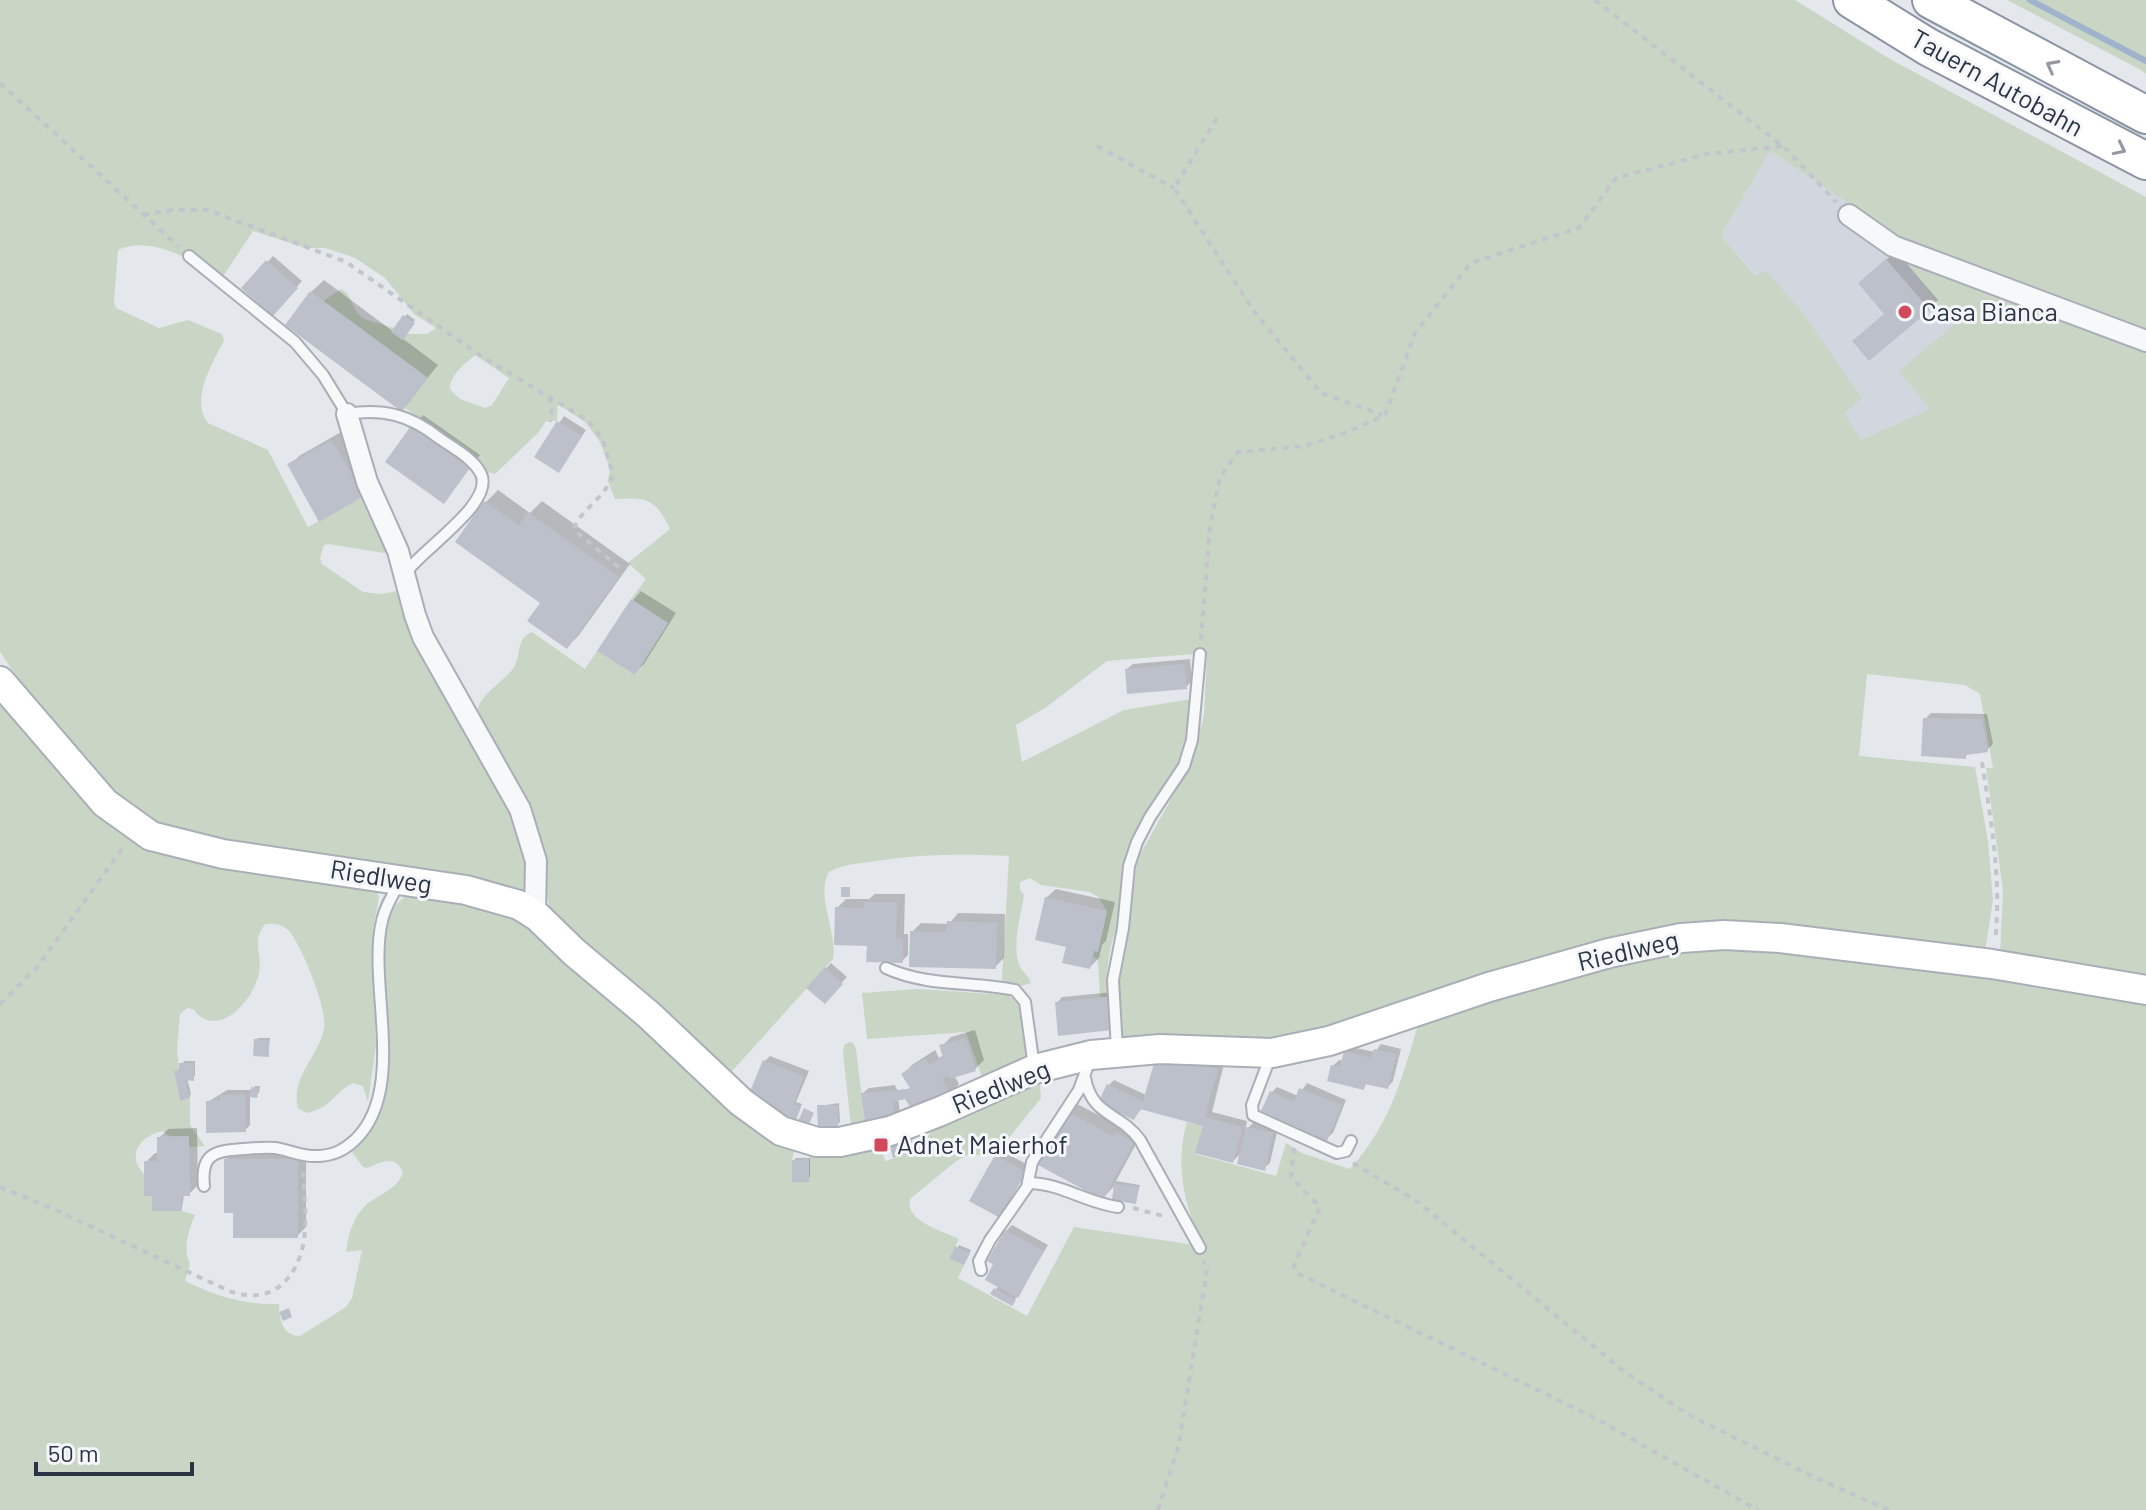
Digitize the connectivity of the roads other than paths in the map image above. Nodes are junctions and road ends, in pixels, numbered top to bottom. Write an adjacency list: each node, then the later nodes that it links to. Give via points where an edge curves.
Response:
1 (1852, 0): 4 (highway, Tauern Autobahn, one-way to 4, via 1928,47)
2 (1931, 0): 3 (highway, Tauern Autobahn, one-way to 2)
3 (2146, 115)
4 (2146, 161)
5 (1849, 215): 7 (street, via 1893,246)
6 (189, 256): 8 (lane, via 295,342)
7 (2146, 341)
8 (347, 414): 9 (street, via 367,482); 9 (lane, via 377,411 415,421 470,461 483,480 478,499)
9 (405, 574): 13 (street, via 423,637 520,809 536,861)
10 (1200, 654): 17 (lane, via 1192,740 1184,766 1150,817 1129,866)
11 (0, 681): 12 (street, Riedlweg, via 105,803 138,828 167,842 223,854)
12 (401, 881): 13 (street, Riedlweg, via 500,898); 21 (lane, via 382,921 382,1068 367,1126 333,1154 220,1150 207,1162)
13 (535, 915): 18 (street, Riedlweg, via 741,1102 800,1138 840,1142 872,1136)
14 (886, 968): 18 (lane, via 932,983 1015,990 1025,1002)
15 (2146, 990): 16 (street, Riedlweg, via 1992,964 1780,938 1681,938 1609,953 1329,1041)
16 (1272, 1053): 17 (street, Riedlweg, via 1160,1049); 19 (lane, via 1251,1110 1257,1117 1337,1153 1346,1151)
17 (1098, 1062): 18 (street, Riedlweg); 20 (lane, via 1035,1156); 23 (lane, via 1095,1104 1133,1131)
18 (1035, 1069)
19 (1351, 1141)
20 (1028, 1183): 22 (lane, via 1050,1184); 24 (lane, via 990,1240 979,1261)
21 (204, 1186)
22 (1118, 1207)
23 (1200, 1248)
24 (981, 1270)

